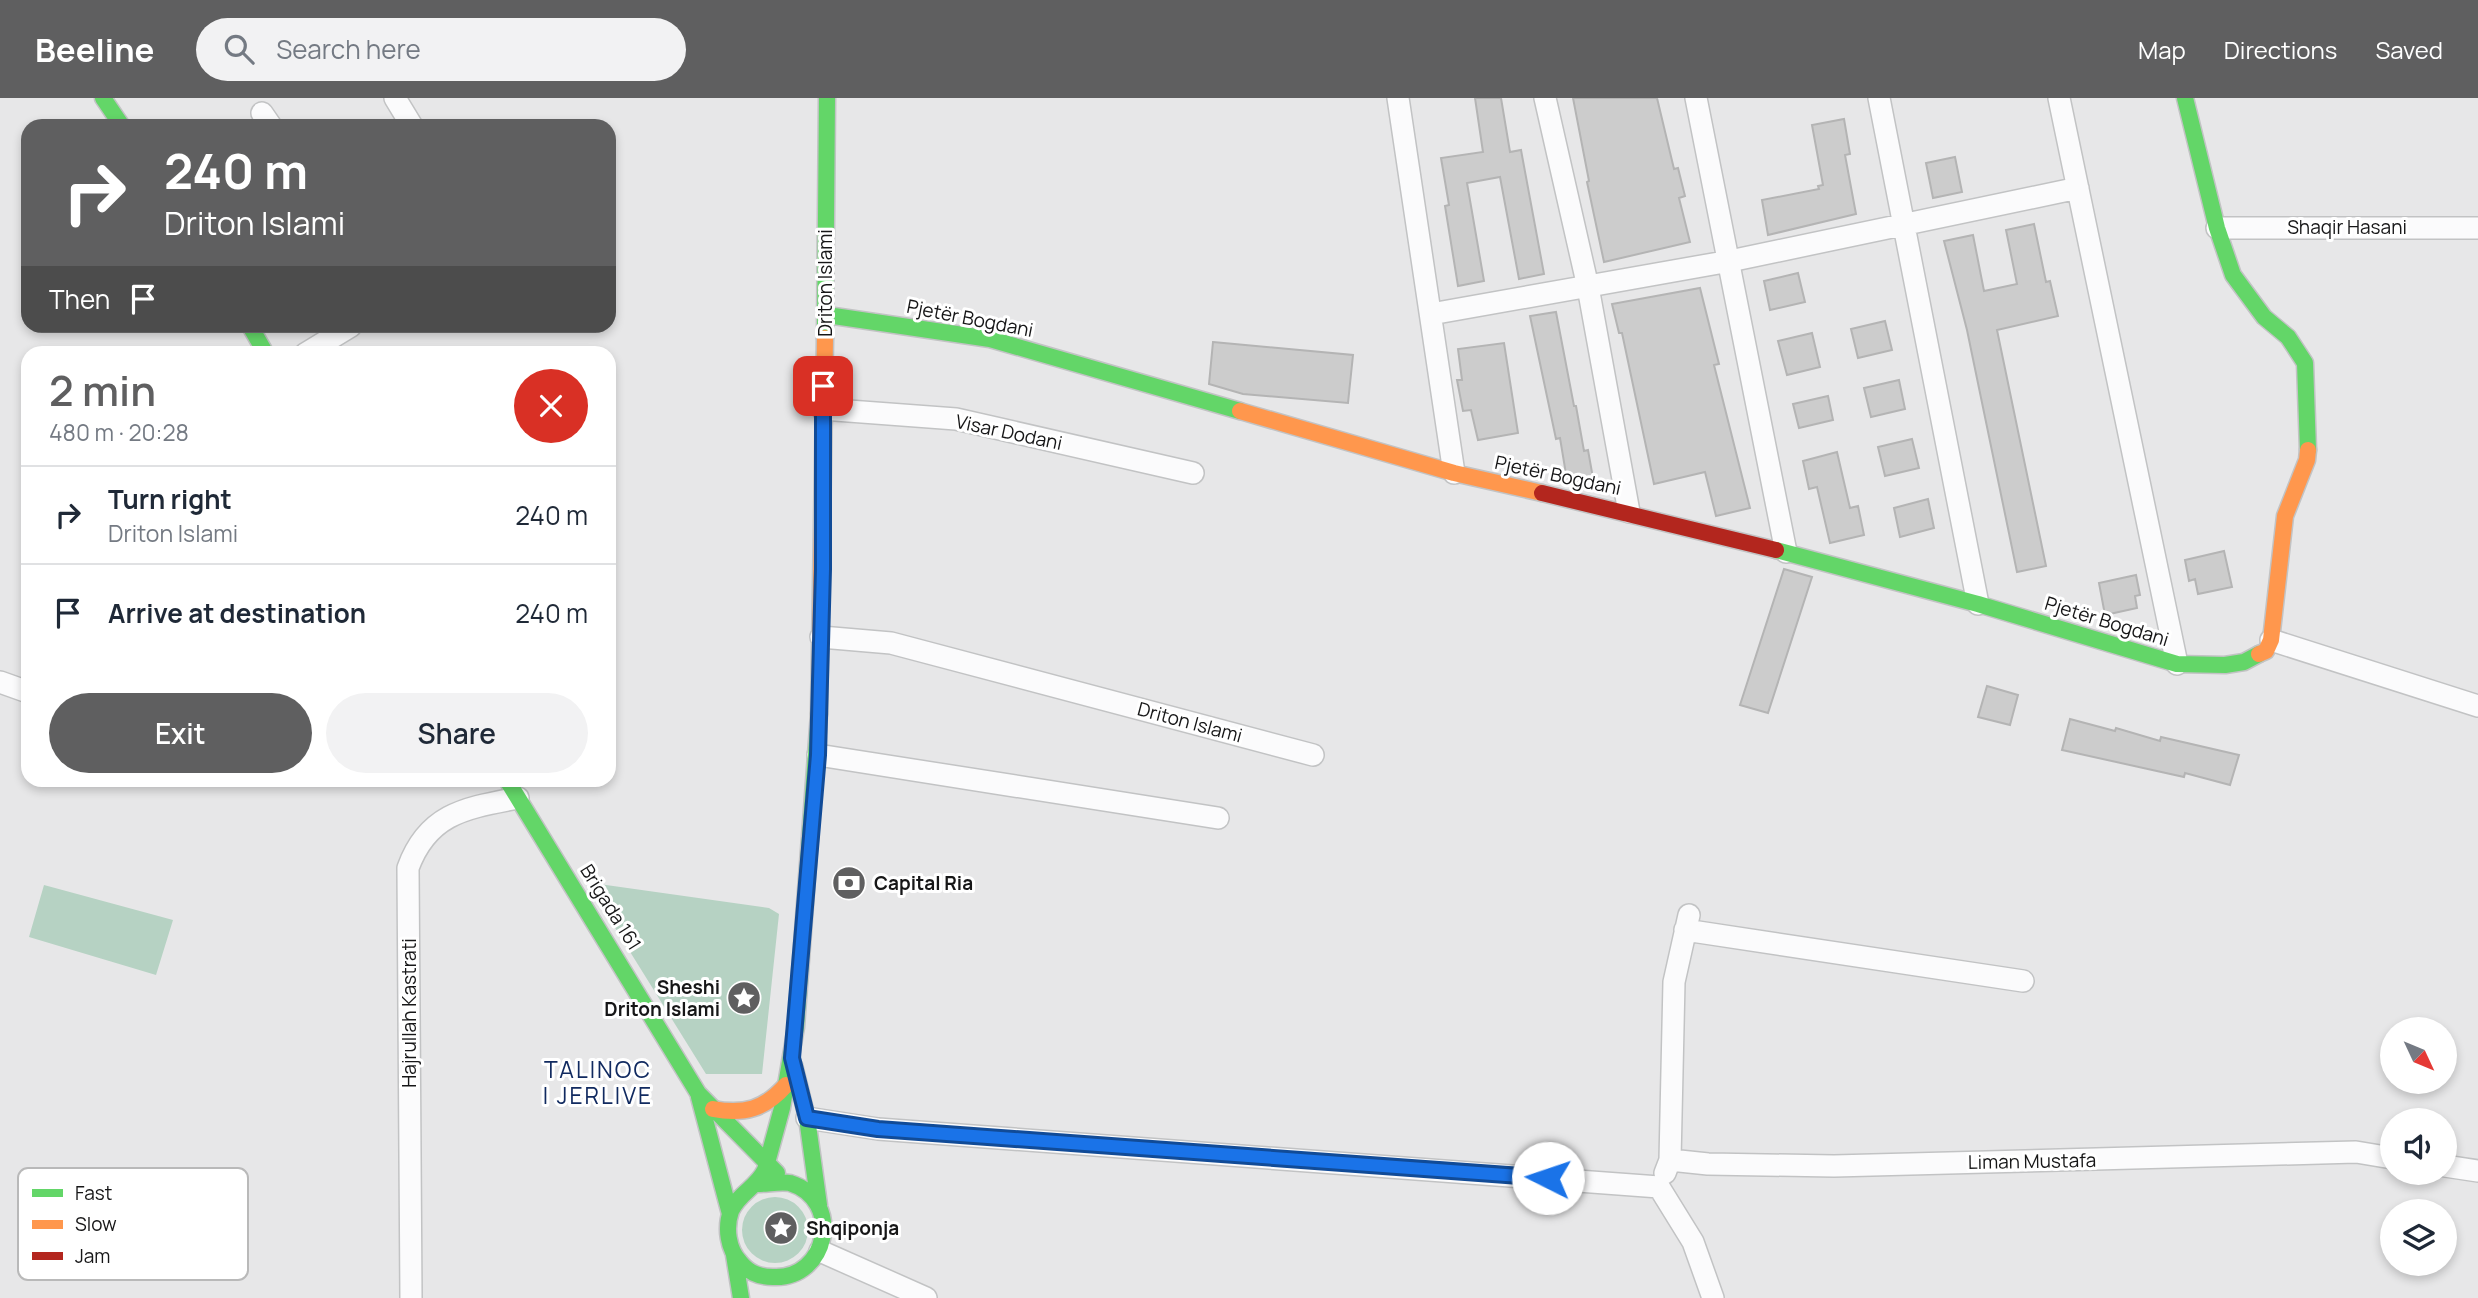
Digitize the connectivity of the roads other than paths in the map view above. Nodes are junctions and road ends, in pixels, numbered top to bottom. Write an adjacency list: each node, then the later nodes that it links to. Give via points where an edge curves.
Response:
1 (103, 98): 10 (street)
2 (395, 98): 11 (street)
3 (827, 98): 19 (street, Driton Islami)
4 (1398, 98): 18 (street)
5 (1545, 98): 17 (street)
6 (1696, 98): 16 (street)
7 (1879, 98): 13 (street)
8 (2059, 98): 12 (street)
9 (2185, 98): 14 (street)
10 (117, 119)
11 (408, 119)
12 (2078, 188): 13 (street); 30 (street)
13 (1904, 223): 16 (street); 27 (street)
14 (2217, 228): 15 (street, Shaqir Hasani); 29 (street, via 2233,275 2305,363 2307,460 2285,516)
15 (2478, 228)
16 (1730, 261): 17 (street); 26 (street)
17 (1588, 287): 18 (street); 25 (street)
18 (1431, 314): 24 (street)
19 (827, 315): 22 (street, Driton Islami); 24 (street, Pjetër Bogdani, via 990,339)
20 (340, 333): 21 (street)
21 (318, 346)
22 (822, 409): 23 (street, Visar Dodani, via 956,419); 28 (street, Driton Islami)
23 (1193, 473)
24 (1454, 473): 25 (street, Pjetër Bogdani)
25 (1629, 512): 26 (street, Pjetër Bogdani)
26 (1786, 552): 27 (street, Pjetër Bogdani)
27 (1978, 604): 30 (street, Pjetër Bogdani)
28 (821, 637): 34 (street, Driton Islami); 35 (street, Driton Islami, via 891,643)
29 (2271, 640): 30 (street, Pjetër Bogdani, via 2266,651 2244,662); 33 (street)
30 (2177, 664)
31 (0, 682): 32 (street)
32 (21, 690)
33 (2478, 706)
34 (818, 755): 37 (street); 39 (street, Driton Islami)
35 (1313, 755)
36 (512, 789): 41 (street, Brigada 161); 58 (street, Hajrullah Kastrati, via 438,822 417,844 408,868)
37 (1218, 818)
38 (2023, 981): 45 (street, via 1687,923 1674,982)
39 (792, 1058): 40 (street, Driton Islami); 43 (street, Driton Islami)
40 (786, 1085): 42 (street, via 759,1111 732,1114); 46 (street, Driton Islami)
41 (698, 1093): 42 (street, Brigada 161); 53 (street, Brigada 161)
42 (713, 1109): 46 (street, Brigada 161)
43 (807, 1118): 51 (street, via 878,1129); 52 (street, Driton Islami)
44 (2380, 1156): 45 (street, Liman Mustafa, via 2356,1152 1834,1166)
45 (1671, 1160): 51 (street)
46 (766, 1163): 49 (street, Brigada 161); 50 (street, Driton Islami)
47 (2457, 1168): 48 (street)
48 (2478, 1171)
49 (786, 1182): 50 (street); 52 (street, via 805,1190)
50 (758, 1184): 53 (street, Driton Islami, via 736,1201)
51 (1659, 1187): 61 (street, via 1693,1242)
52 (819, 1205): 54 (street, Driton Islami, via 826,1232)
53 (730, 1214): 55 (street, via 727,1228)
54 (820, 1251): 56 (street); 60 (street)
55 (733, 1255): 56 (street, via 748,1270 767,1278 781,1279); 59 (street)
56 (807, 1269): 57 (street)
57 (798, 1288)
58 (411, 1298)
59 (741, 1298)
60 (926, 1298)
61 (1713, 1298)

